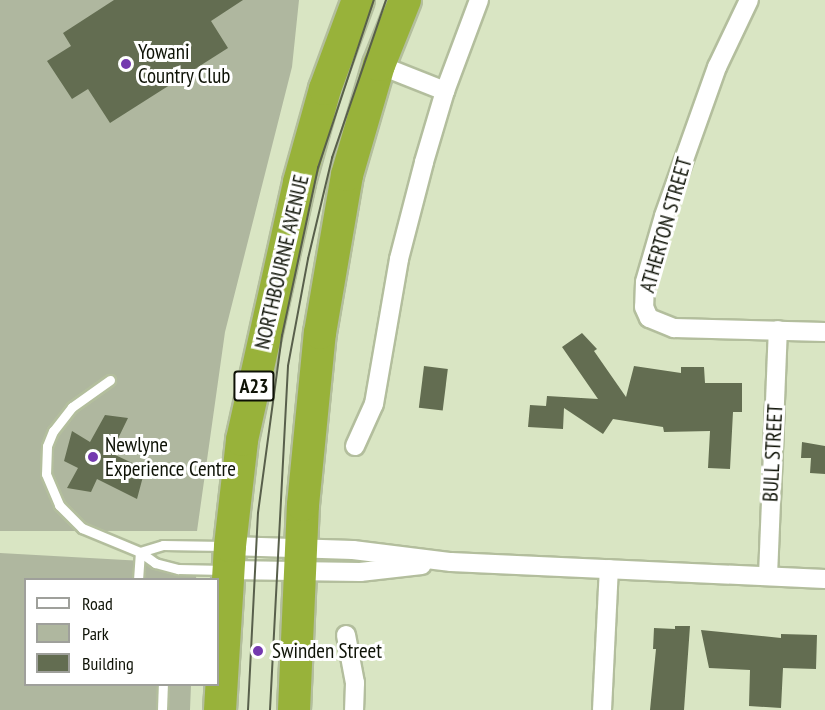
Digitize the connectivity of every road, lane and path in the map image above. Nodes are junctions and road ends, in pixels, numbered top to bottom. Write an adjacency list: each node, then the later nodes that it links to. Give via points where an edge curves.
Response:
1 (358, 0): 12 (highway, NORTHBOURNE AVENUE / A23, via 325,89 299,182 242,441)
2 (405, 0): 5 (highway)
3 (479, 0): 6 (street)
4 (749, 0): 7 (street, ATHERTON STREET, via 717,67 664,216 642,296 649,318 674,328)
5 (379, 65): 6 (street); 13 (highway, via 347,175 333,248 311,404)
6 (445, 91): 10 (street, via 399,259 374,404)
7 (778, 330): 8 (street, ATHERTON STREET); 15 (street, BULL STREET)
8 (825, 332)
9 (110, 380): 11 (lane, via 72,407 53,431 47,446 46,474 59,505 73,521 100,537)
10 (355, 446)
11 (140, 552): 12 (lane, via 163,545); 12 (lane, via 155,563 178,569); 16 (lane)
12 (229, 558): 13 (street); 21 (highway, NORTHBOURNE AVENUE / A23)
13 (301, 560): 14 (street, via 360,572 451,562); 22 (highway)
14 (609, 569): 15 (street); 24 (street)
15 (768, 576): 17 (street)
16 (138, 578)
17 (825, 579)
18 (346, 635): 23 (street, via 355,683)
19 (163, 686): 20 (lane)
20 (162, 710)
21 (220, 710)
22 (294, 710)
23 (354, 710)
24 (602, 710)

